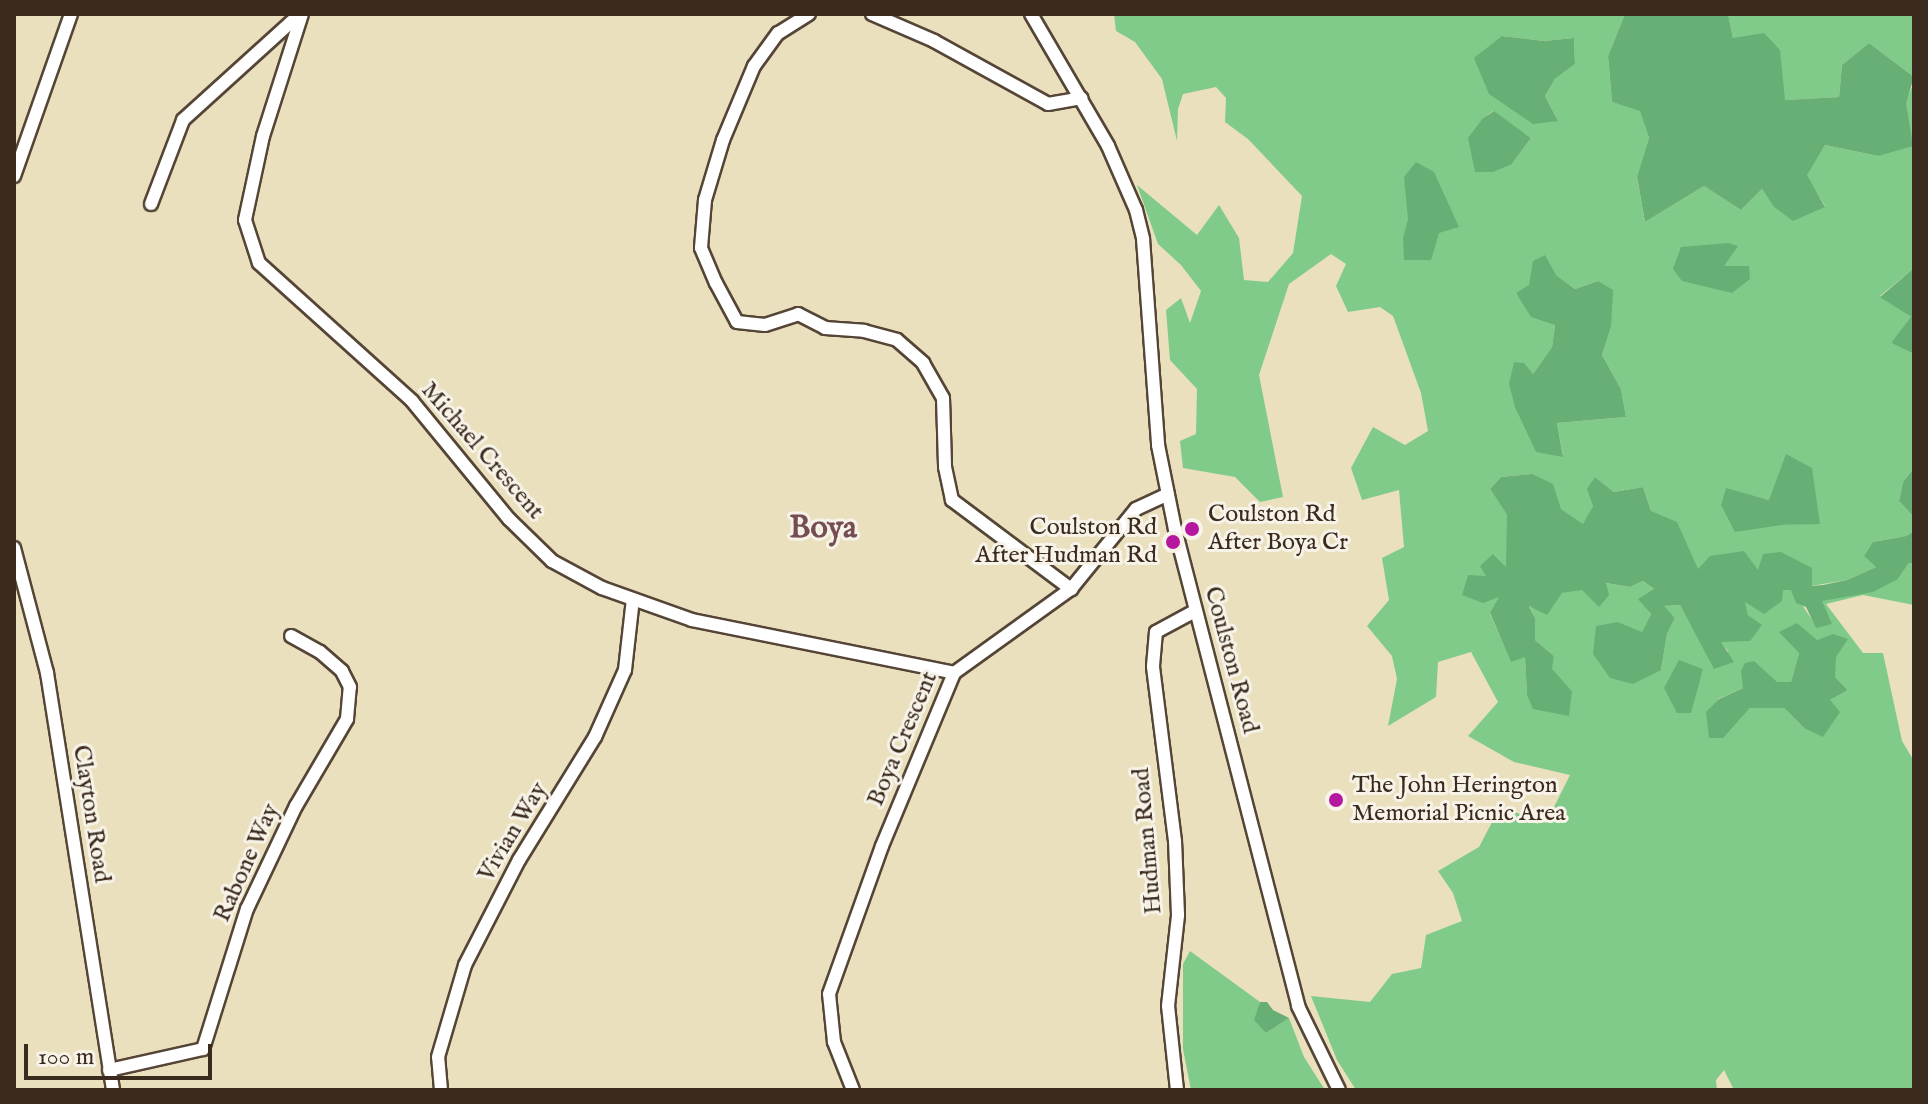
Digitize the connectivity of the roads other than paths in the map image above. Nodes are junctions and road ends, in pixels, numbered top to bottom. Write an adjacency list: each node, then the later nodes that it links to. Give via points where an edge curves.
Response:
1 (71, 14): 7 (street)
2 (301, 14): 8 (street, via 183,120); 12 (street, Michael Crescent, via 263,136 245,220 259,263 412,401 509,519 552,561)
3 (809, 14): 11 (street, via 778,33 754,66 723,140 705,200 701,248 716,283 737,322 765,325 798,314 825,328 897,340 923,363 943,398 945,467 952,500)
4 (872, 14): 6 (street, via 934,41 1048,104)
5 (1031, 14): 6 (street, Coulston Road)
6 (1081, 98): 9 (street, Coulston Road, via 1125,178 1143,239 1152,390)
7 (14, 176)
8 (151, 204)
9 (1168, 494): 11 (street, Boya Crescent, via 1130,515); 13 (street, Coulston Road)
10 (14, 548): 16 (street, Clayton Road, via 47,673)
11 (1071, 589): 15 (street, Boya Crescent)
12 (633, 599): 15 (street, Michael Crescent, via 692,620); 18 (street, Vivian Way, via 625,670 595,737 519,860 465,965 438,1057)
13 (1195, 611): 20 (street, Hudman Road, via 1156,632 1153,666 1175,841 1178,915 1168,1006); 21 (street, Coulston Road, via 1298,1006)
14 (291, 636): 16 (street, Rabone Way, via 342,671 350,687 347,719 296,806 247,909 203,1049)
15 (954, 673): 19 (street, Boya Crescent, via 882,846 829,994 834,1042)
16 (109, 1070): 17 (street, Clayton Road)
17 (113, 1090)
18 (441, 1090)
19 (853, 1090)
20 (1177, 1090)
21 (1339, 1090)

